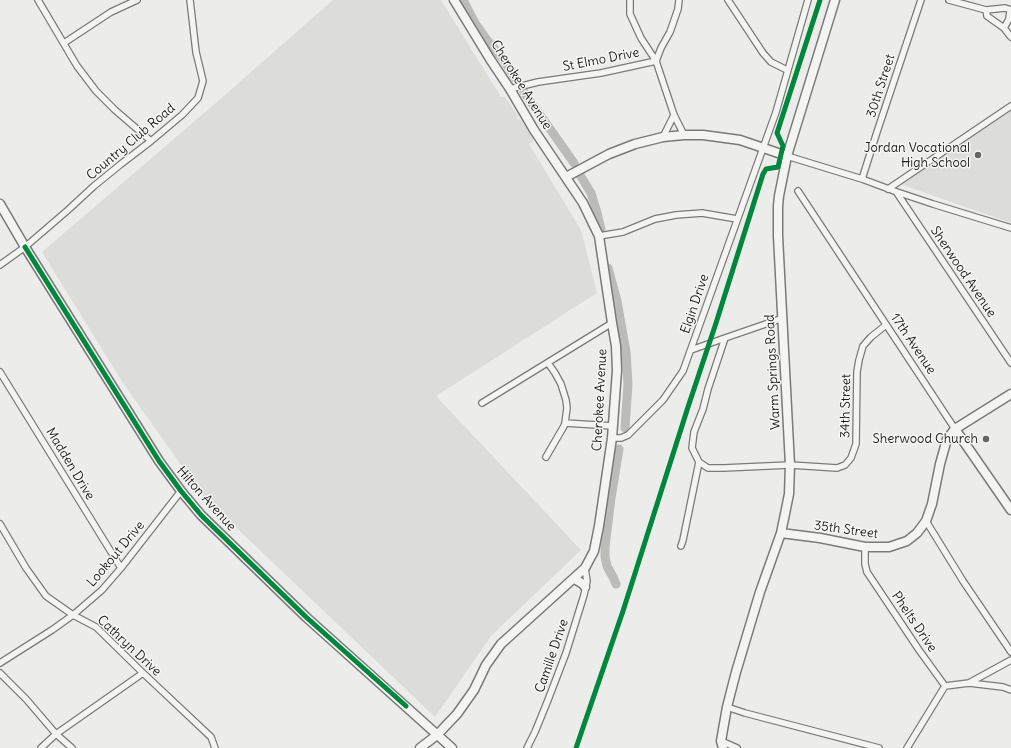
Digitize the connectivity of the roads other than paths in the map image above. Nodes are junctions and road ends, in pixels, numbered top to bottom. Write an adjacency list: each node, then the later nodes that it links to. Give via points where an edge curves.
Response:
1 (38, 0): 16 (street)
2 (137, 0): 16 (street, via 111,12)
3 (190, 0): 24 (street, Country Club Road, via 196,52 203,81 198,98)
4 (454, 0): 19 (street, Cherokee Avenue)
5 (630, 0): 17 (street, via 630,14)
6 (679, 0): 17 (street, St Elmo Drive, via 670,32)
7 (728, 0): 18 (street, via 763,53 771,62)
8 (808, 0): 18 (street, Elgin Drive)
9 (836, 0): 26 (street, Warm Springs Road)
10 (921, 0): 28 (street, 30th Street)
11 (949, 0): 12 (street)
12 (986, 10): 13 (street); 14 (street, via 987,16)
13 (1011, 10): 14 (street)
14 (1004, 28): 15 (street)
15 (1011, 36)
16 (64, 43): 24 (street, via 96,91)
17 (656, 61): 19 (street, St Elmo Drive); 21 (street)
18 (787, 70): 25 (street, Elgin Drive)
19 (510, 89): 27 (street, Cherokee Avenue)
20 (1011, 106): 29 (street)
21 (674, 115): 22 (street); 23 (street)
22 (684, 135): 23 (street); 25 (street, via 740,140)
23 (663, 137): 27 (street, via 609,154)
24 (151, 141): 36 (street, Country Club Road)
25 (763, 148): 26 (street); 33 (street, Elgin Drive)
26 (787, 156): 28 (street); 38 (street, Warm Springs Road, via 778,206)
27 (566, 177): 35 (street, Cherokee Avenue, via 583,203)
28 (862, 179): 29 (street)
29 (888, 189): 31 (street)
30 (798, 191): 40 (street, 17th Avenue)
31 (897, 192): 34 (street); 44 (street, Sherwood Avenue)
32 (0, 204): 36 (street, Hilton Avenue)
33 (737, 218): 35 (street, via 702,213 676,215 655,219 623,232); 42 (street, Elgin Drive)
34 (1011, 228)
35 (599, 236): 39 (street, Cherokee Avenue)
36 (25, 246): 37 (street, Country Club Road); 55 (street, Hilton Avenue)
37 (0, 265)
38 (782, 318): 41 (street); 54 (street, Warm Springs Road)
39 (612, 323): 43 (street); 49 (street, Cherokee Avenue, via 617,358)
40 (886, 325): 50 (street, 17th Avenue); 54 (street, 34th Street, via 863,346 859,360 856,444 851,458 845,465 837,468)
41 (725, 338): 42 (street); 53 (street, via 694,432 692,448)
42 (691, 350): 51 (street, Elgin Drive, via 683,371 663,400 628,435)
43 (548, 363): 47 (street); 48 (street, via 561,384 566,400)
44 (1011, 363)
45 (1, 375): 62 (street, Madden Drive)
46 (1011, 394): 50 (street, 35th Street)
47 (482, 403)
48 (565, 423): 49 (street); 52 (street)
49 (613, 426): 51 (street, Cherokee Avenue)
50 (955, 429): 56 (street, 17th Avenue); 57 (street, 35th Street, via 947,439)
51 (612, 438): 63 (street, Cherokee Avenue, via 594,550)
52 (546, 457)
53 (699, 462): 54 (street, 34th Street, via 708,468); 60 (street)
54 (790, 465): 59 (street, Warm Springs Road, via 789,494)
55 (180, 491): 62 (street, Lookout Drive); 77 (street, Hilton Avenue, via 201,515 306,617)
56 (1011, 510)
57 (926, 521): 61 (street, 35th Street, via 907,541 890,548); 67 (street, via 963,582)
58 (0, 524): 66 (street, Cathryn Drive, via 46,596)
59 (781, 533): 61 (street, 35th Street); 75 (street, Warm Springs Road, via 760,592)
60 (681, 546)
61 (865, 547): 73 (street, Phelts Drive, via 867,572)
62 (120, 568): 66 (street, Lookout Drive, via 102,590)
63 (585, 568): 64 (street, Cherokee Avenue); 65 (street, Camille Drive)
64 (574, 579): 65 (street); 77 (street, Cherokee Avenue, via 501,644 474,690 457,714)
65 (585, 588): 84 (street, Camille Drive, via 566,653)
66 (73, 615): 69 (street, Lookout Drive); 71 (street, Cathryn Drive, via 96,627)
67 (1011, 652)
68 (1011, 660): 72 (street)
69 (0, 663)
70 (0, 673): 76 (street)
71 (143, 673): 76 (street); 81 (street, Cathryn Drive, via 211,737)
72 (969, 683): 73 (street); 74 (street)
73 (945, 686): 88 (street)
74 (1011, 690)
75 (727, 707): 78 (street, Warm Springs Road); 87 (street)
76 (56, 734): 79 (street); 80 (street)
77 (437, 735): 82 (street, Cherokee Avenue); 83 (street, Hilton Avenue)
78 (722, 744): 85 (street, Warm Springs Road, via 717,744); 86 (street)
79 (41, 748)
80 (72, 748)
81 (215, 748)
82 (420, 748)
83 (452, 748)
84 (527, 748)
85 (716, 748)
86 (737, 748)
87 (879, 748)
88 (907, 748)

